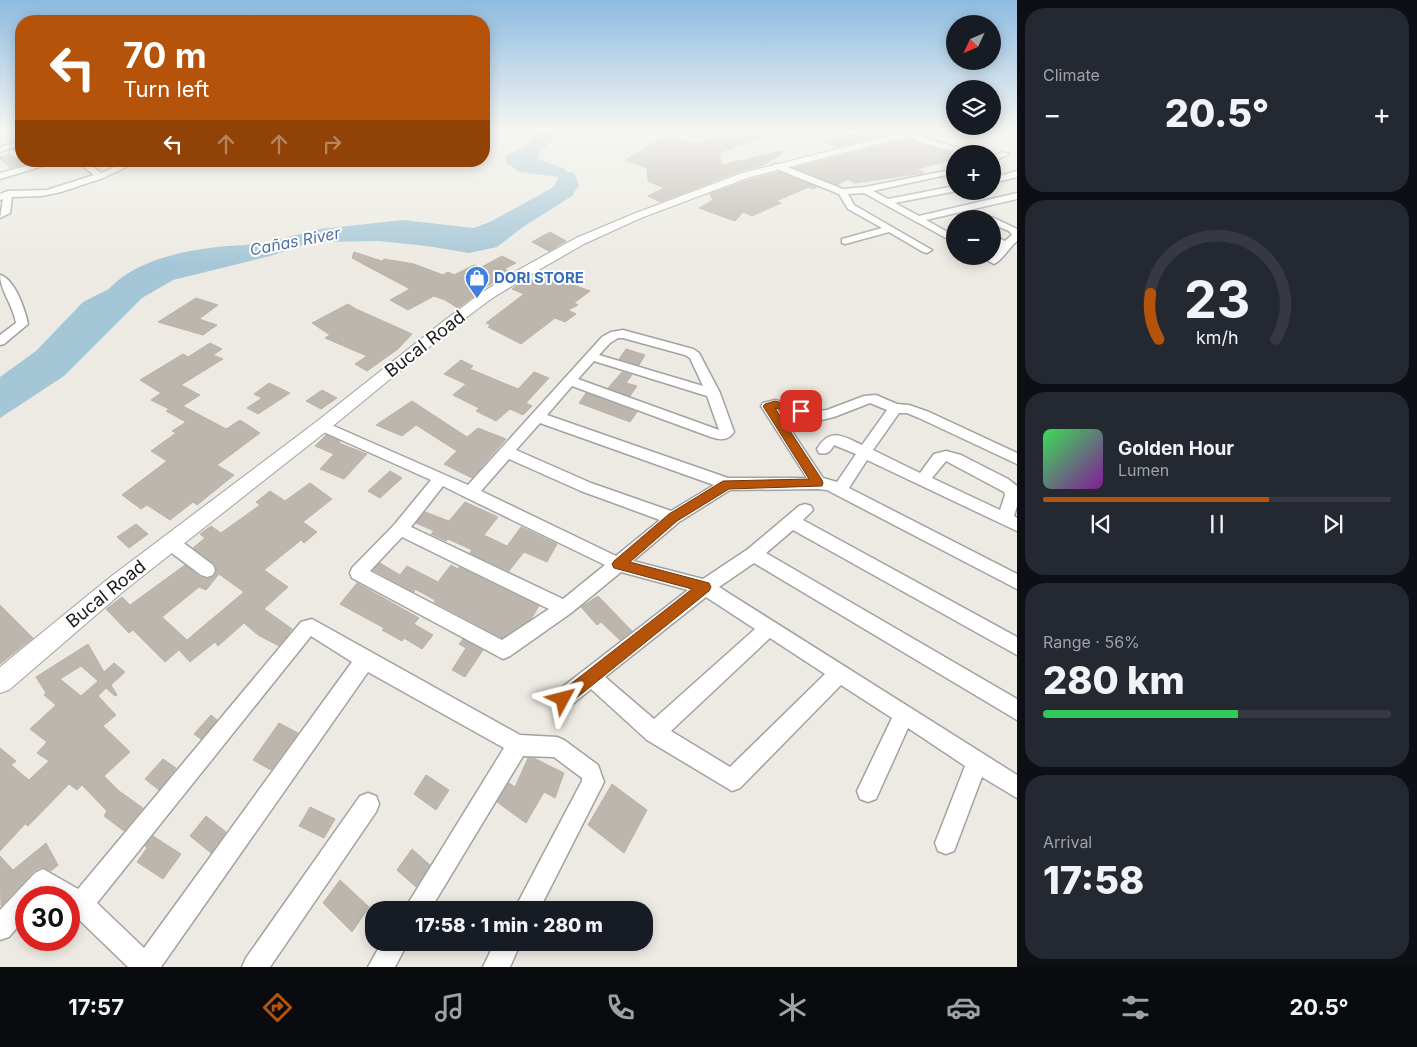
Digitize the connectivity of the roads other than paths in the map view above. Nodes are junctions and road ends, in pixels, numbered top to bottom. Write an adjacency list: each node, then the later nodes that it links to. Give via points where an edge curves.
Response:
1 (100, 176): 8 (street, via 45,194)
2 (743, 176): 32 (street, Bucal Road, via 580,241 525,272 450,323)
3 (802, 176): 7 (street)
4 (930, 176): 5 (street)
5 (864, 190): 7 (street); 10 (street)
6 (946, 191): 10 (street)
7 (842, 192): 17 (street, via 851,207)
8 (3, 194): 13 (street, via 5,213)
9 (1017, 196): 11 (street)
10 (887, 202): 15 (street)
11 (967, 209): 12 (street)
12 (942, 214): 14 (street); 15 (street)
13 (0, 215)
14 (946, 216)
15 (918, 220): 18 (street)
16 (1001, 224): 19 (street)
17 (890, 229): 20 (street); 23 (street)
18 (946, 235)
19 (1017, 235): 22 (street)
20 (845, 241)
21 (1001, 242): 22 (street)
22 (1006, 245): 24 (street)
23 (928, 250)
24 (1001, 252)
25 (0, 278): 26 (street, via 14,295 22,324)
26 (0, 341)
27 (592, 357): 28 (street); 29 (street); 29 (street, via 606,340 623,334 689,352 695,356)
28 (570, 381): 29 (street, via 723,435 727,432); 31 (street)
29 (712, 393)
30 (894, 408): 35 (street); 36 (street, via 924,415); 39 (street, via 869,399 818,416 775,404 768,406)
31 (537, 417): 34 (street); 40 (street)
32 (322, 426): 37 (street); 48 (street, Bucal Road)
33 (824, 449): 35 (street, via 831,440 837,440)
34 (507, 452): 42 (street); 44 (street, via 586,487)
35 (865, 452): 38 (street); 41 (street)
36 (1017, 459)
37 (440, 480): 42 (street); 47 (street)
38 (924, 480): 46 (street); 46 (street, via 939,458 956,459 1010,489 1013,495)
39 (818, 483): 40 (street); 41 (street)
40 (727, 484): 44 (street)
41 (839, 490): 52 (street)
42 (470, 494): 50 (street)
43 (805, 510): 45 (street)
44 (673, 518): 50 (street)
45 (791, 521): 49 (street); 56 (street)
46 (1011, 522)
47 (400, 528): 54 (street); 54 (street, via 358,574 503,650)
48 (170, 543): 51 (street); 60 (street, Bucal Road)
49 (754, 554): 53 (street); 62 (street)
50 (618, 564): 53 (street); 54 (street)
51 (207, 570)
52 (1017, 582)
53 (705, 587): 55 (street); 59 (street)
54 (565, 608)
55 (768, 628): 58 (street); 64 (street)
56 (1017, 647)
57 (365, 660): 65 (street); 75 (street, via 312,627 307,628); 80 (street)
58 (839, 673): 63 (street); 64 (street, via 732,780)
59 (591, 677): 61 (street); 64 (street)
60 (0, 682)
61 (563, 699)
62 (1017, 710)
63 (904, 714): 66 (street); 68 (street)
64 (654, 733)
65 (518, 746): 73 (street); 74 (street, via 557,747 591,772 593,782)
66 (977, 762): 67 (street); 70 (street)
67 (1017, 787)
68 (868, 791)
69 (368, 804): 81 (street)
70 (946, 844)
71 (39, 886): 72 (street, via 44,881)
72 (52, 886)
73 (422, 901)
74 (531, 901)
75 (81, 904): 80 (street)
76 (15, 912): 77 (street)
77 (0, 928)
78 (391, 951): 82 (street)
79 (504, 951): 83 (street)
80 (146, 967)
81 (255, 967)
82 (381, 967)
83 (496, 967)

